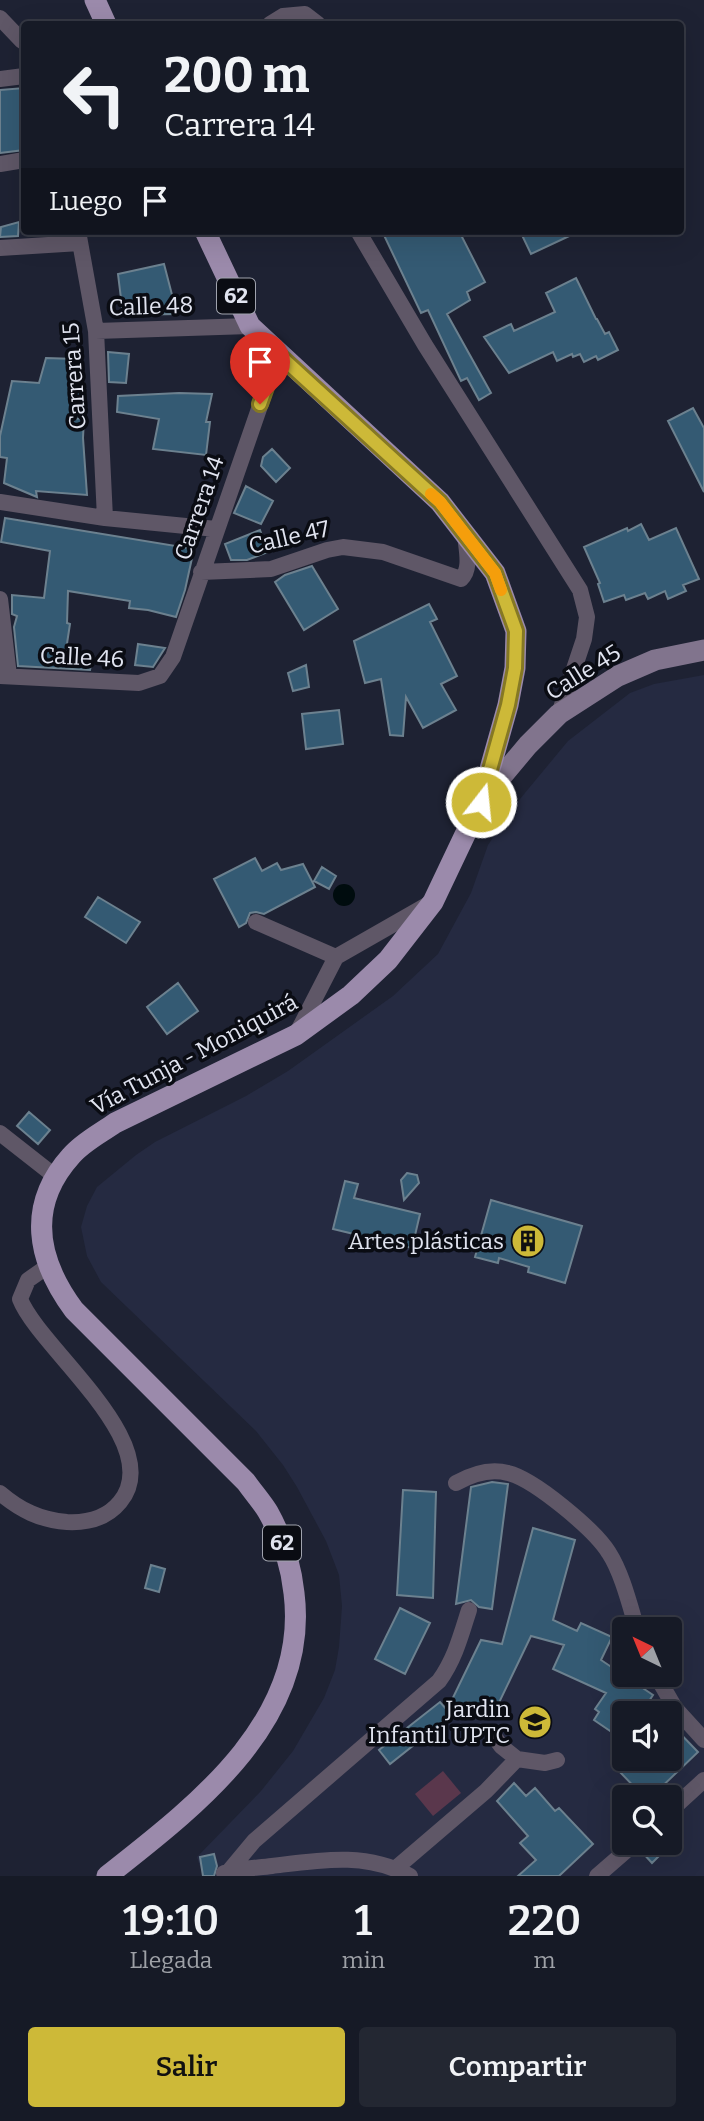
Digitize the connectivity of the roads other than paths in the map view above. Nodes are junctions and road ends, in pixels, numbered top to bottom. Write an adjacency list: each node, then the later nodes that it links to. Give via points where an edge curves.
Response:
1 (95, 0): 3 (main road)
2 (0, 18): 6 (street)
3 (106, 21)
4 (275, 21): 5 (street, via 304,14)
5 (314, 21)
6 (21, 40)
7 (21, 76): 8 (street)
8 (0, 79)
9 (21, 160): 10 (street)
10 (0, 164)
11 (207, 235): 15 (main road, Vía Tunja - Moniquirá / 62)
12 (360, 235): 27 (street, via 580,590 587,617 584,639)
13 (79, 237): 14 (street); 16 (street, Carrera 15)
14 (0, 248)
15 (250, 326): 16 (street, Calle 48); 17 (main road, Vía Tunja - Moniquirá / 62)
16 (96, 331): 19 (street, Carrera 15)
17 (278, 354): 20 (street, Carrera 14); 21 (main road, Vía Tunja - Moniquirá / 62, via 440,502)
18 (0, 502): 19 (street, Calle 47)
19 (105, 519): 20 (street, Calle 47)
20 (216, 529): 22 (street, Carrera 14)
21 (466, 534): 22 (street, Calle 47, via 466,575 461,579 383,552 343,547 271,569); 28 (main road, Vía Tunja - Moniquirá / 62, via 495,573 516,631 508,705)
22 (201, 572): 26 (street, Carrera 14, via 173,657)
23 (0, 599): 25 (street)
24 (704, 650): 27 (street, Calle 45, via 655,660 618,676)
25 (5, 676): 26 (street, Calle 46, via 139,683)
26 (160, 676)
27 (559, 714): 28 (street, Calle 45)
28 (481, 802): 29 (main road, Vía Tunja - Moniquirá / 62)
29 (433, 902): 31 (street); 32 (main road, Vía Tunja - Moniquirá / 62, via 388,960 351,995)
30 (256, 922): 31 (street)
31 (336, 957): 32 (street)
32 (296, 1035): 34 (main road, Vía Tunja - Moniquirá / 62, via 115,1123 73,1154)
33 (0, 1133): 34 (street)
34 (56, 1177): 35 (main road, Vía Tunja - Moniquirá / 62, via 42,1223)
35 (48, 1266): 37 (street, via 28,1280 20,1299 118,1432 130,1468 129,1487 113,1510 81,1523 31,1514); 50 (main road, Vía Tunja - Moniquirá / 62, via 74,1310 246,1482 282,1542 296,1607 290,1668 265,1724 203,1794)
36 (456, 1483): 39 (street, via 481,1472 520,1476 596,1535 611,1555)
37 (0, 1493)
38 (469, 1610): 49 (street, via 456,1652 439,1681 254,1840)
39 (633, 1617)
40 (663, 1687): 42 (street)
41 (495, 1736): 43 (street)
42 (704, 1740)
43 (517, 1759): 44 (street); 48 (street)
44 (557, 1760)
45 (704, 1780): 46 (street)
46 (682, 1800)
47 (621, 1855): 51 (street)
48 (403, 1872): 49 (street, via 372,1861 344,1858)
49 (224, 1873)
50 (107, 1876)
51 (597, 1876)

